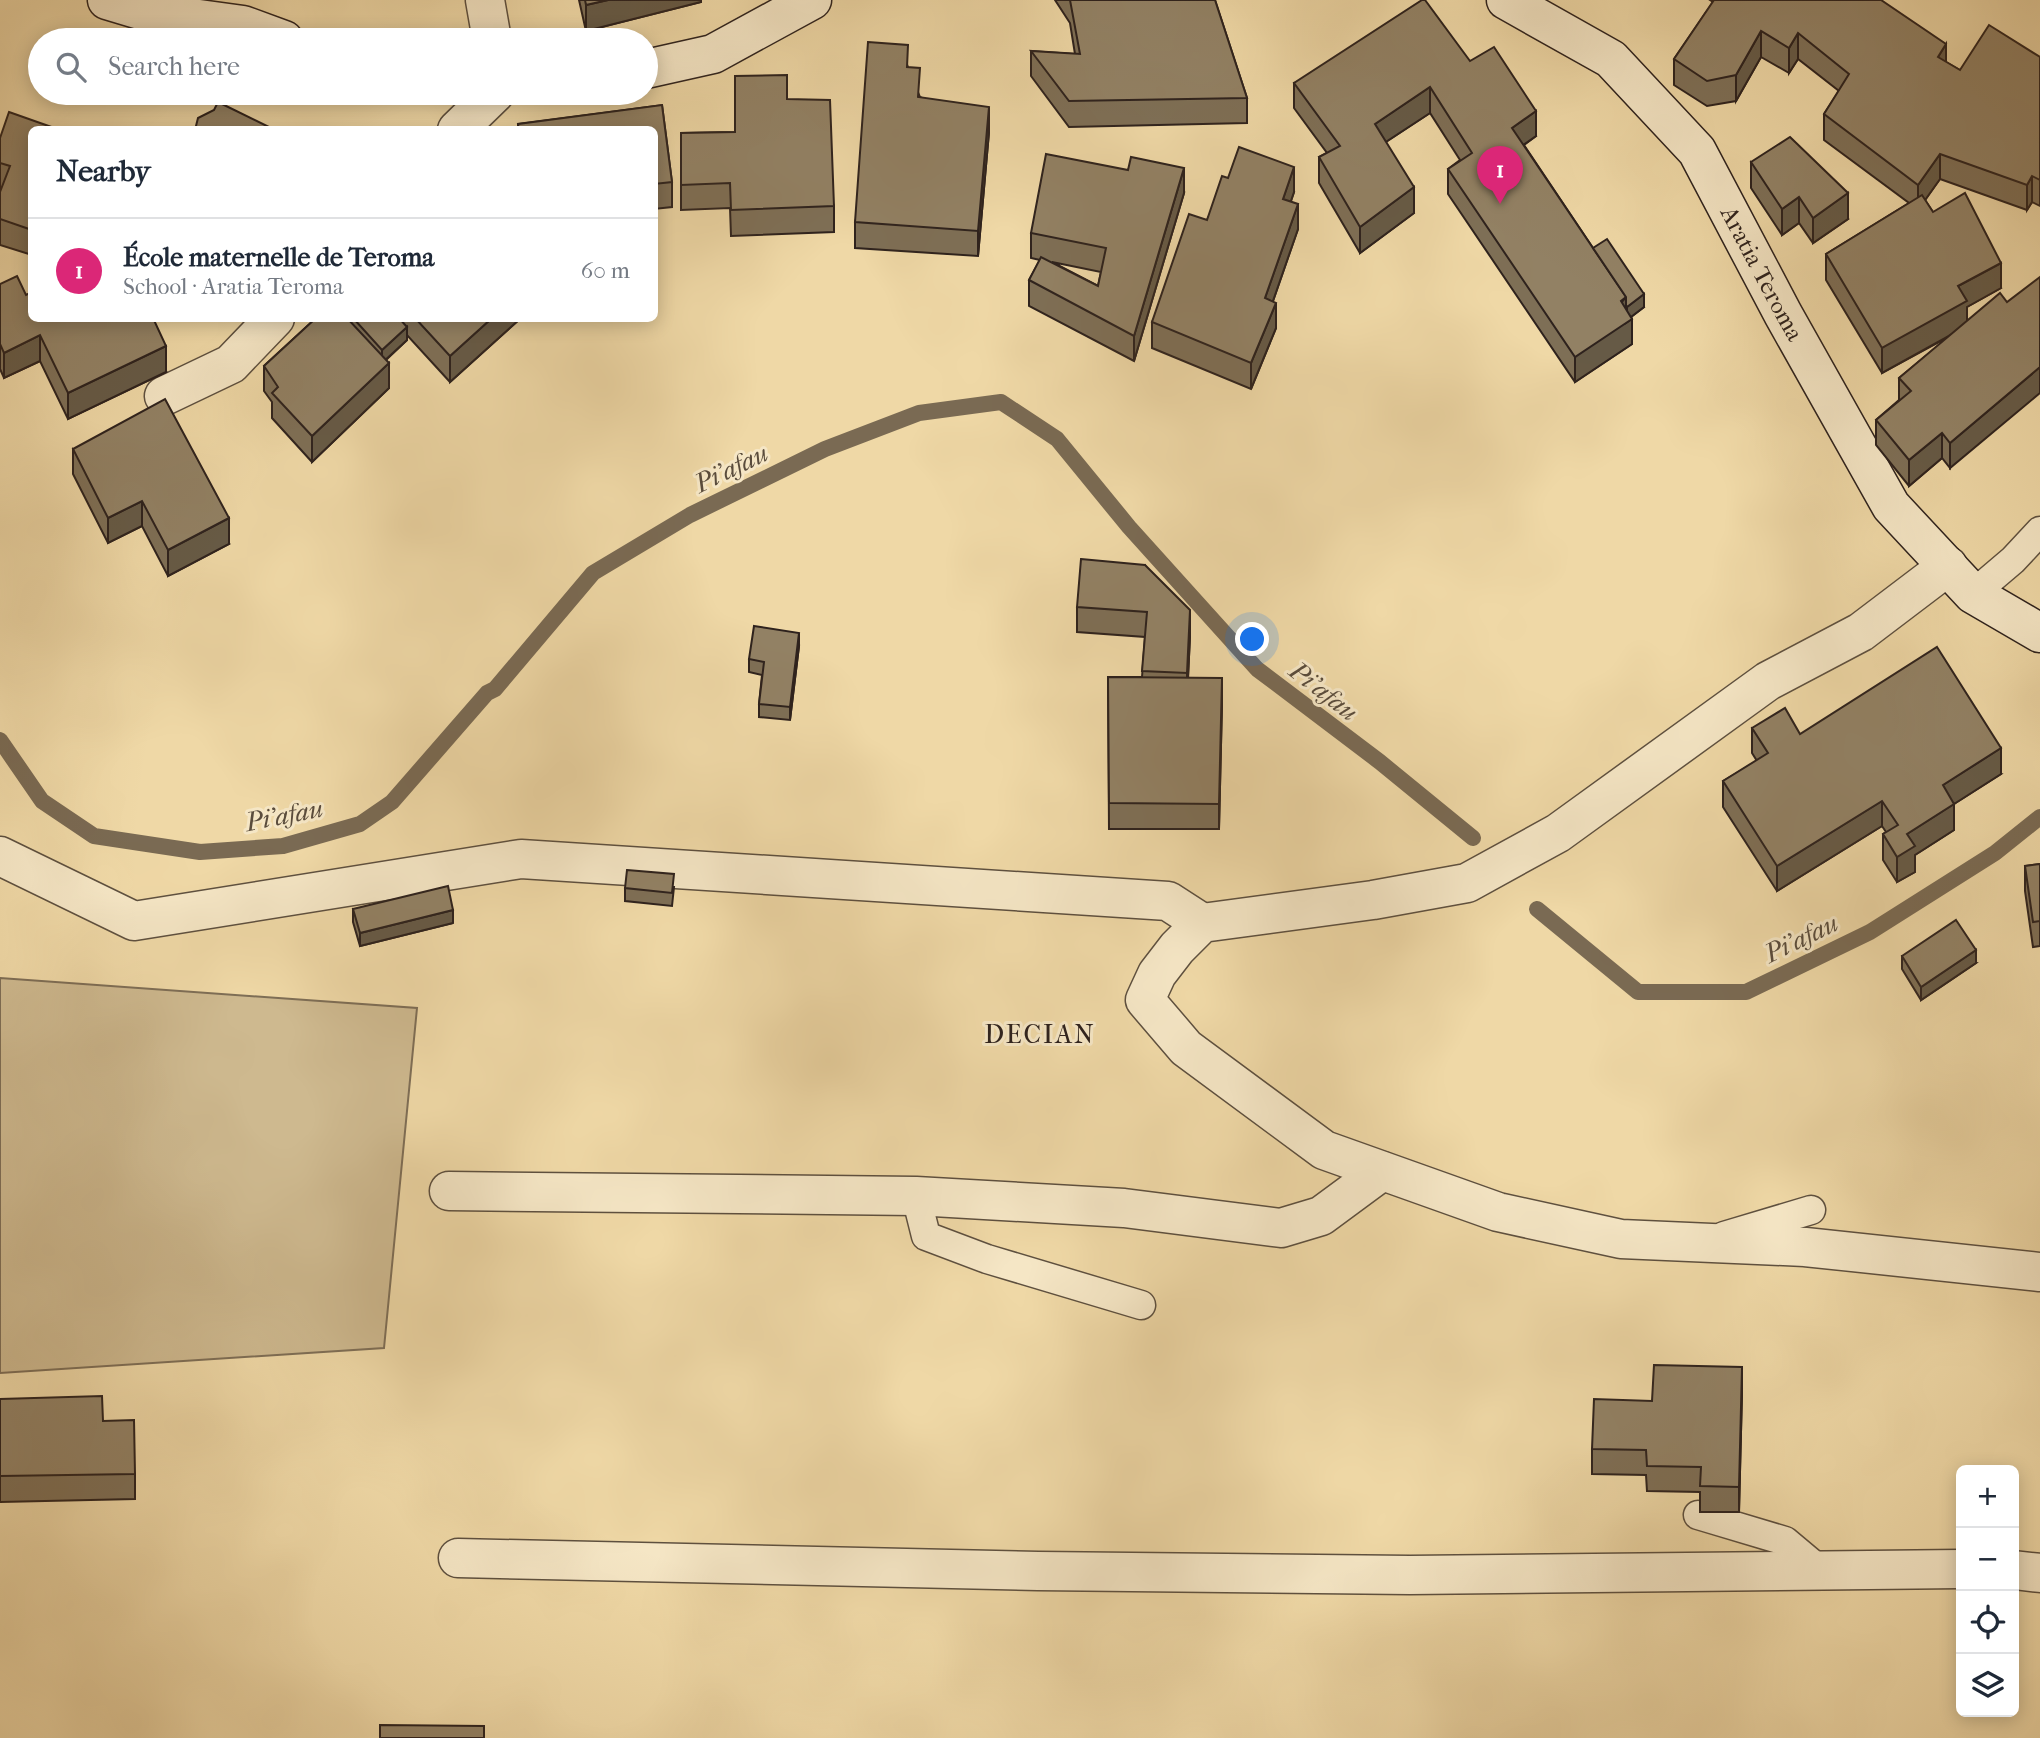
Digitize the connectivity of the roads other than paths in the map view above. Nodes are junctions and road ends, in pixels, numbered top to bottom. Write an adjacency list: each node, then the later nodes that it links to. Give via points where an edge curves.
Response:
1 (107, 0): 5 (street, via 147,12)
2 (485, 0): 6 (street)
3 (812, 0): 7 (street, via 713,54)
4 (1506, 0): 13 (street, Aratia Teroma, via 1611,60 1697,152 1891,506)
5 (253, 28)
6 (490, 28)
7 (658, 66)
8 (483, 105): 9 (street)
9 (461, 126)
10 (271, 322): 11 (street, via 231,364)
11 (164, 397)
12 (2040, 531): 13 (lane, via 2013,560)
13 (1960, 580): 14 (street, Aratia Teroma); 16 (street, via 1768,681 1558,833 1466,883)
14 (2040, 633)
15 (0, 856): 16 (street, via 134,921 522,859 1168,901)
16 (1202, 923): 17 (street, via 1157,974 1145,1000 1186,1048 1324,1150)
17 (1382, 1171): 19 (street, via 1321,1216 1281,1228 1124,1208); 21 (street, via 1510,1214 1621,1238)
18 (449, 1191): 19 (street)
19 (916, 1196): 23 (lane, via 926,1236)
20 (1811, 1210): 21 (lane)
21 (1698, 1242): 22 (street, via 1805,1247)
22 (2040, 1272)
23 (1140, 1305)
24 (1698, 1515): 28 (lane, via 1785,1541)
25 (458, 1558): 28 (street, via 1038,1571)
26 (1956, 1569): 28 (street)
27 (2019, 1571): 29 (street)
28 (1822, 1572)
29 (2040, 1573)

